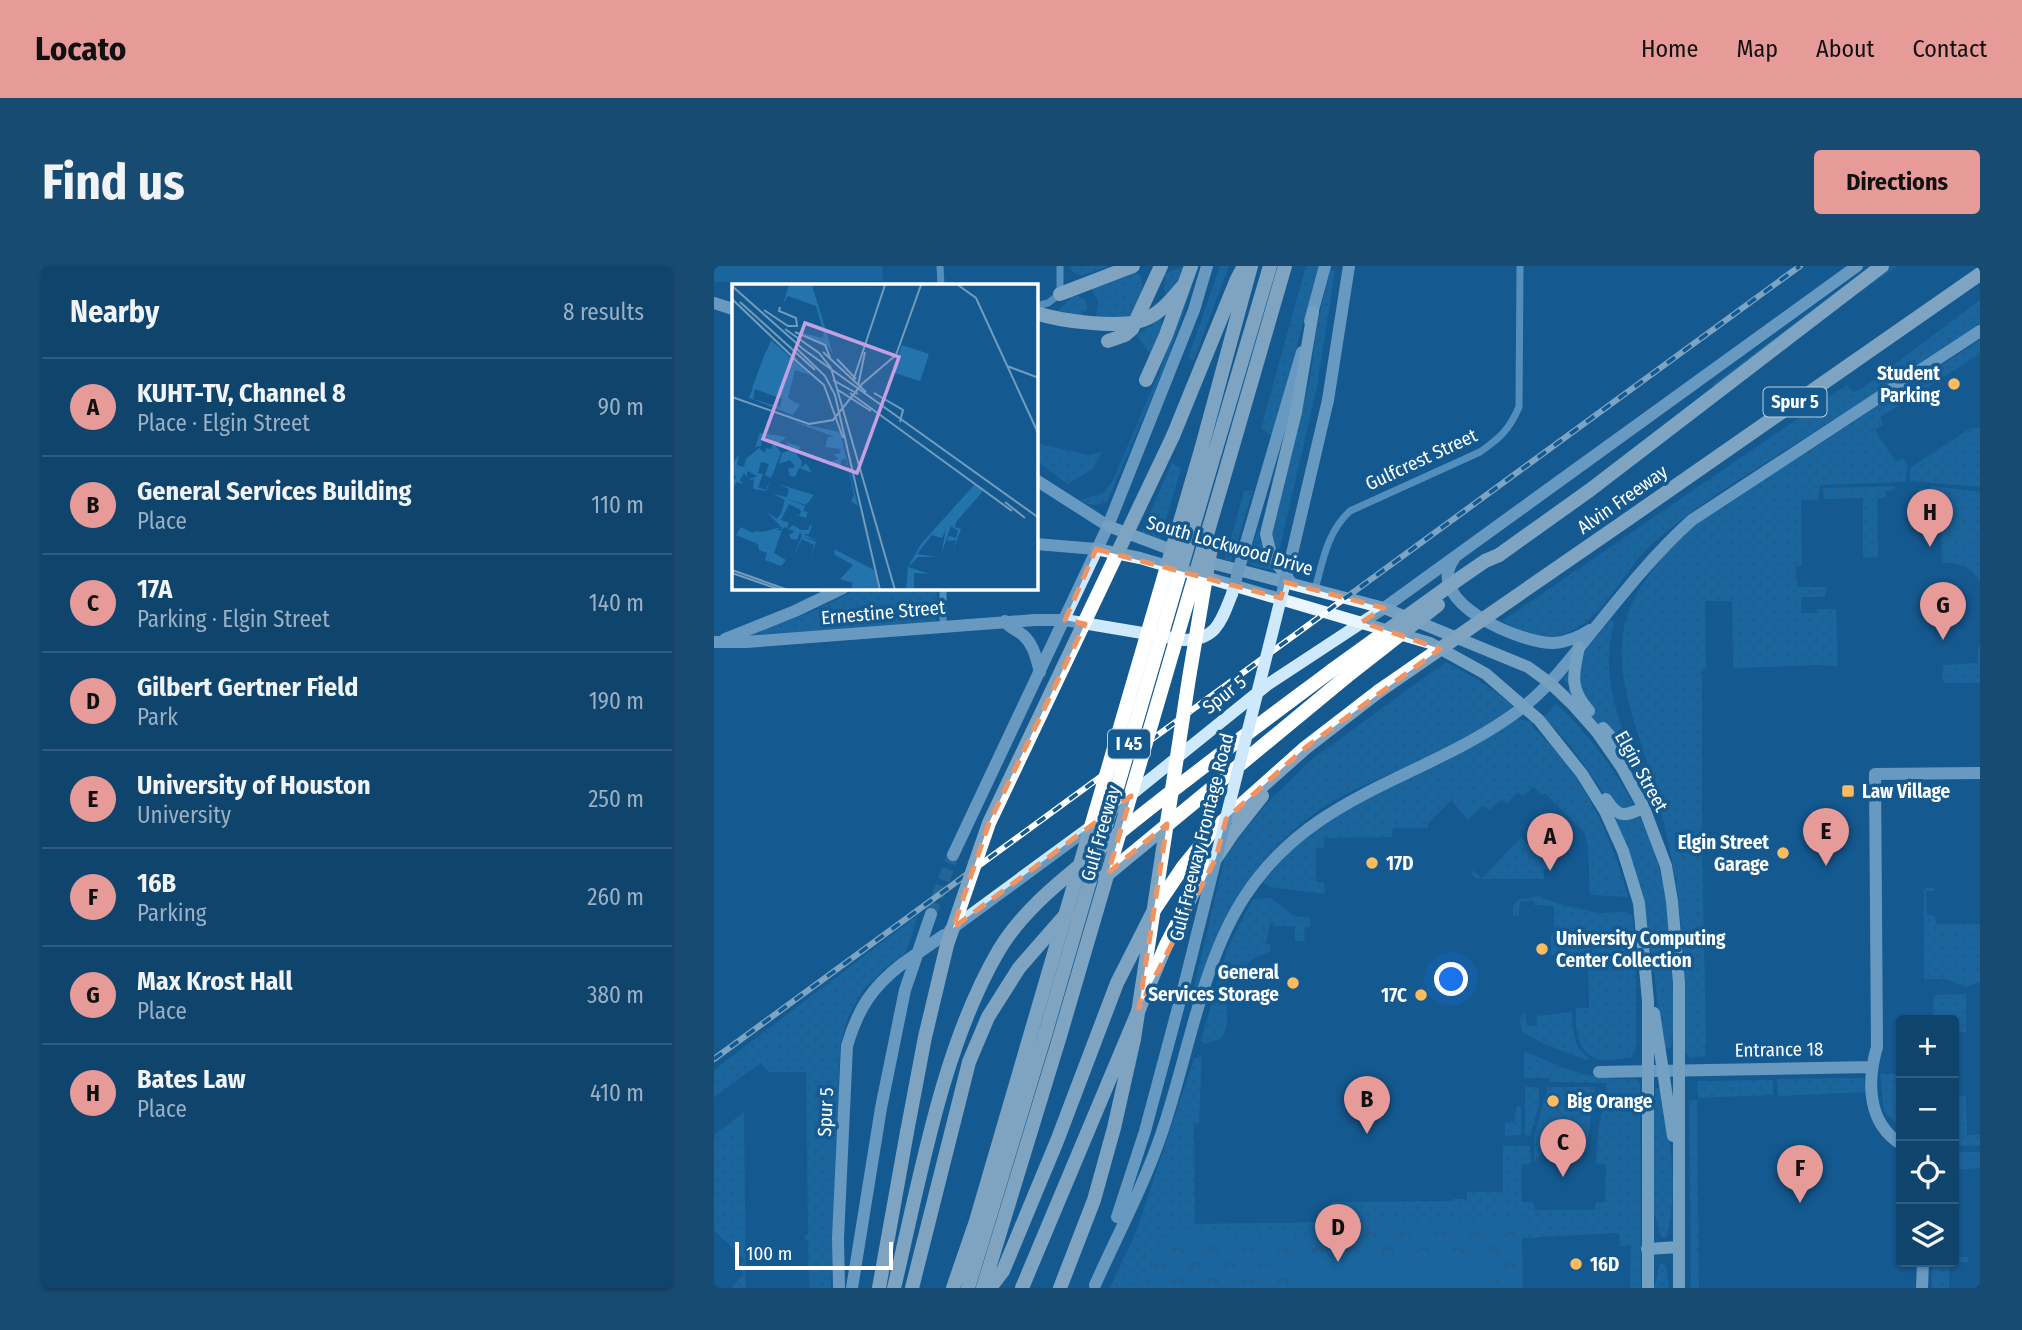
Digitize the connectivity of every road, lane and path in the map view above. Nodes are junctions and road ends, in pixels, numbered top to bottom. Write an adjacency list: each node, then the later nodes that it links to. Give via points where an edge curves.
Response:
1 (940, 266): 17 (street)
2 (1060, 266): 19 (street)
3 (1133, 266): 19 (highway)
4 (1191, 266): 18 (highway)
5 (1207, 266): 35 (main road, via 1194,310)
6 (1244, 266): 77 (highway, bridge, via 1173,436 989,824 947,945 925,1037)
7 (1251, 266): 32 (highway, Gulf Freeway / I 45)
8 (1270, 266): 32 (highway, Gulf Freeway / I 45)
9 (1285, 266): 32 (highway, Gulf Freeway / I 45)
10 (1325, 266): 25 (main road)
11 (1349, 266): 74 (main road, Gulf Freeway Frontage Road, bridge, via 1328,400 1291,558 1145,1132)
12 (1520, 266): 41 (street, Gulfcrest Street, via 1519,407 1510,427 1480,452 1350,511 1332,534)
13 (1857, 266): 39 (main road, Spur 5)
14 (1882, 266): 38 (highway, Alvin Freeway / Spur 5)
15 (1160, 269): 23 (highway); 27 (highway)
16 (1980, 274): 56 (highway, Alvin Freeway / Spur 5, bridge, via 1379,691)
17 (941, 284)
18 (1184, 285): 23 (highway); 29 (highway)
19 (1060, 293): 22 (street)
20 (714, 302): 21 (street); 24 (main road)
21 (732, 302)
22 (1038, 306)
23 (1164, 307): 27 (highway); 29 (highway)
24 (732, 309)
25 (1313, 312): 40 (main road, via 1296,412 1266,534 1271,555); 46 (main road, Ernestine Street, bridge, via 1232,594 1219,625 1209,636 1184,640)
26 (1038, 313): 27 (highway, via 1067,320)
27 (1137, 322): 30 (highway, via 1125,335)
28 (1980, 331): 49 (main road, Spur 5, via 1692,520)
29 (1166, 335): 31 (highway)
30 (1108, 341)
31 (1146, 380)
32 (1215, 453): 33 (highway, Gulf Freeway / I 45); 63 (highway, Gulf Freeway / I 45, bridge)
33 (1223, 480): 63 (highway, Gulf Freeway / I 45, bridge); 85 (highway, bridge, via 1130,1063 1094,1200)
34 (1038, 481): 35 (main road, South Lockwood Drive)
35 (1108, 526): 37 (main road); 40 (main road, South Lockwood Drive, via 1167,549)
36 (1038, 544): 37 (main road)
37 (1096, 549): 46 (main road); 47 (main road, South Lockwood Drive)
38 (1499, 555): 78 (highway, bridge, via 1456,581 1186,778 1058,883 1024,918 1000,948 954,1049); 79 (highway, bridge, via 1113,869 1059,920 1019,968 988,1017 969,1062)
39 (1456, 556): 44 (main road, Spur 5); 49 (main road, via 1447,580 1456,599 1472,613 1518,636 1557,643 1578,638)
40 (1291, 583): 41 (main road, South Lockwood Drive)
41 (1315, 589): 44 (main road, South Lockwood Drive)
42 (840, 590): 50 (main road, Ernestine Street)
43 (943, 590): 48 (street)
44 (1384, 608): 47 (main road, Spur 5); 53 (main road, Elgin Street, via 1528,667)
45 (1006, 621): 46 (main road, Ernestine Street); 48 (main road, Ernestine Street); 52 (main road, via 1029,642)
46 (1065, 621): 52 (main road)
47 (1362, 622): 54 (main road, via 1430,643 1486,674); 75 (main road, Spur 5, bridge, via 1267,685 1068,845 902,964 867,998 847,1046)
48 (943, 626): 50 (main road, Ernestine Street)
49 (1597, 626): 51 (main road, Spur 5)
50 (716, 642)
51 (1579, 647): 53 (main road, Spur 5); 57 (main road, via 1573,676 1576,692 1620,747)
52 (1040, 672): 60 (main road)
53 (1550, 683): 54 (main road, Spur 5); 57 (main road, Elgin Street, via 1597,732)
54 (1524, 707): 55 (main road); 74 (main road, Spur 5, via 1467,745 1338,807 1282,849 1246,894 1210,973 1161,1136)
55 (1557, 740): 59 (main road, via 1584,762 1615,812 1628,814); 62 (main road, via 1605,811 1623,851 1639,903)
56 (1305, 748): 83 (highway, via 1213,830 1154,910 1117,983 1003,1272); 84 (highway, via 1253,807 1196,887 1124,1041)
57 (1625, 773): 59 (main road, Elgin Street)
58 (1980, 773): 64 (main road, via 1875,774 1877,1046)
59 (1644, 807): 66 (main road, Elgin Street, via 1672,901 1679,983)
60 (953, 856)
61 (931, 914): 76 (main road, via 902,1003)
62 (1648, 1001): 65 (main road, via 1654,1011); 67 (main road)
63 (1045, 1034): 80 (highway, Gulf Freeway / I 45); 81 (highway, Gulf Freeway / I 45); 82 (highway, Gulf Freeway / I 45)
64 (1871, 1067): 66 (main road, Entrance 18); 69 (main road, via 1874,1111)
65 (1662, 1070): 66 (main road, Entrance 18); 67 (main road, Entrance 18); 70 (main road)
66 (1678, 1070): 70 (main road, Elgin Street)
67 (1646, 1071): 68 (main road, Entrance 18); 72 (main road)
68 (1599, 1072)
69 (1898, 1141)
70 (1678, 1154): 71 (main road, Elgin Street)
71 (1679, 1247): 72 (main road); 87 (main road, Elgin Street)
72 (1647, 1249): 86 (main road)
73 (1923, 1267): 88 (main road)
74 (1095, 1287)
75 (839, 1288)
76 (852, 1288)
77 (879, 1288)
78 (894, 1288)
79 (912, 1288)
80 (953, 1288)
81 (968, 1288)
82 (982, 1288)
83 (990, 1288)
84 (1022, 1288)
85 (1060, 1288)
86 (1648, 1288)
87 (1679, 1288)
88 (1922, 1288)

